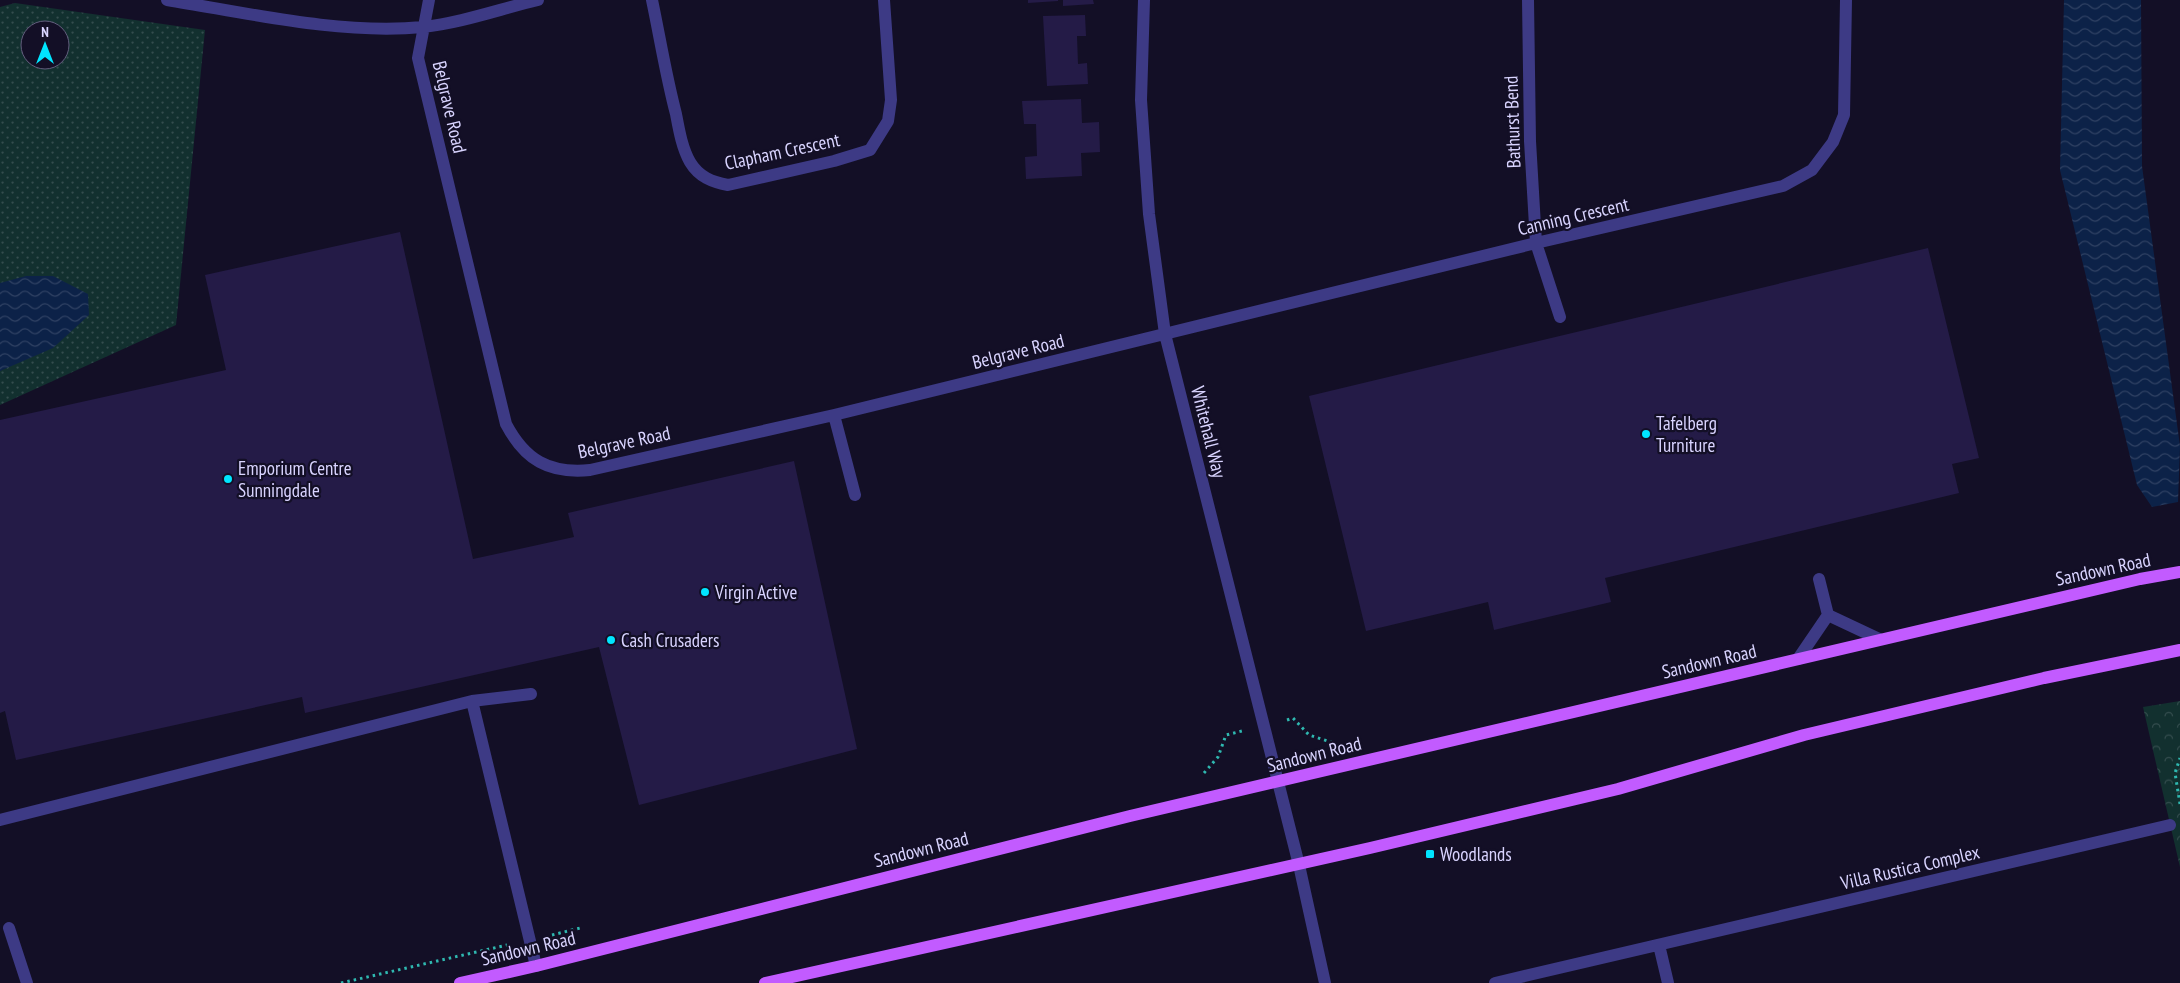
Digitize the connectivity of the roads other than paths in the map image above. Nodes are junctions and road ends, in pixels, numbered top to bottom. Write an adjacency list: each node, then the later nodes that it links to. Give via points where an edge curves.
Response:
1 (167, 0): 9 (street, via 324,24)
2 (429, 0): 9 (street, Belgrave Road)
3 (538, 0): 9 (street)
4 (652, 0): 5 (street, Clapham Crescent, via 669,88 690,162 706,179 728,185 870,150 888,121 891,100)
5 (884, 0)
6 (1144, 0): 12 (street, Whitehall Way, via 1141,100 1149,214)
7 (1528, 0): 10 (street, Bathurst Bend, via 1530,141)
8 (1846, 0): 10 (street, Canning Crescent, via 1844,115 1833,142 1812,170 1783,186)
9 (424, 27): 13 (street, Belgrave Road, via 418,58 497,393 516,444 536,461 573,472)
10 (1536, 243): 11 (street, Bathurst Bend); 12 (street, Canning Crescent)
11 (1560, 317)
12 (1165, 334): 13 (street, Belgrave Road); 23 (street, Whitehall Way)
13 (834, 415): 14 (street)
14 (855, 495)
15 (2180, 572): 18 (main road, Sandown Road)
16 (1819, 579): 17 (street)
17 (1828, 615): 18 (street); 20 (street)
18 (1879, 639): 20 (main road, Sandown Road)
19 (2180, 650): 26 (main road, via 2044,678 1804,735 1618,789)
20 (1798, 659): 23 (main road, Sandown Road)
21 (531, 694): 22 (street)
22 (472, 701): 24 (street); 29 (street)
23 (1278, 782): 26 (street, Whitehall Way); 29 (main road, Sandown Road)
24 (0, 820)
25 (2170, 825): 28 (street, Villa Rustica Complex)
26 (1299, 865): 32 (main road); 33 (street, Whitehall Way)
27 (9, 928): 30 (street)
28 (1659, 945): 34 (street, Villa Rustica Complex); 35 (street)
29 (536, 966): 31 (main road, Sandown Road)
30 (27, 983)
31 (460, 983)
32 (765, 983)
33 (1325, 983)
34 (1495, 983)
35 (1668, 983)

